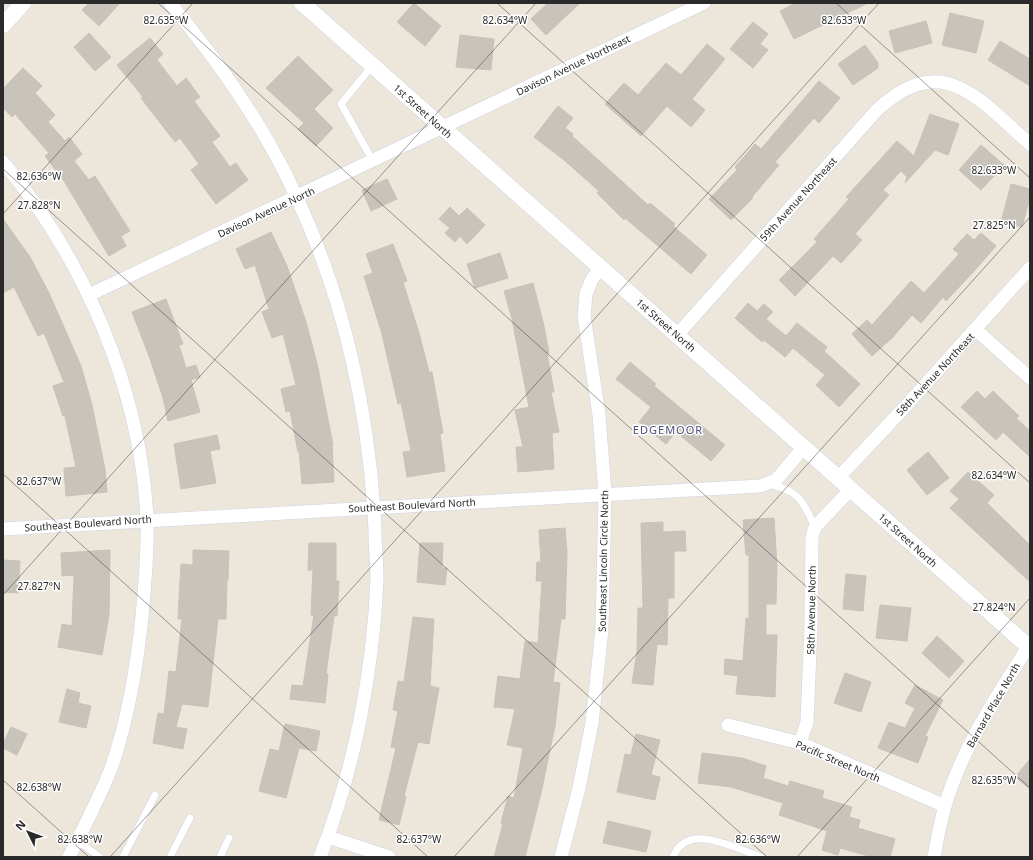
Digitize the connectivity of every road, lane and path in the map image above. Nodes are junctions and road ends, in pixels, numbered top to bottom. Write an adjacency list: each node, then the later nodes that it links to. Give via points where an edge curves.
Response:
1 (23, 3): 5 (street)
2 (170, 3): 11 (street, via 214,58 243,100)
3 (302, 3): 6 (street, 1st Street North)
4 (704, 3): 7 (street, Davison Avenue Northeast)
5 (3, 25)
6 (372, 66): 7 (street, 1st Street North); 9 (lane, via 341,104)
7 (443, 128): 9 (street, Davison Avenue North); 12 (street, 1st Street North)
8 (1030, 144): 16 (street, 59th Avenue Northeast, via 965,89 949,83 930,81 910,86 892,96 877,110)
9 (373, 161): 11 (street, Davison Avenue North)
10 (3, 162): 14 (street, via 56,235)
11 (297, 198): 14 (street, Davison Avenue North); 23 (street, via 335,299 356,378 367,435)
12 (601, 268): 16 (street, 1st Street North); 22 (street, Southeast Lincoln Circle North, via 592,279 586,294 584,316 597,400)
13 (1030, 268): 15 (street, 58th Avenue Northeast)
14 (89, 295): 24 (street, via 127,396 138,451)
15 (976, 330): 17 (street); 19 (street, 58th Avenue Northeast)
16 (678, 334): 18 (street, 1st Street North)
17 (1030, 378)
18 (804, 447): 19 (street, 1st Street North); 20 (street)
19 (838, 478): 21 (street, 1st Street North)
20 (770, 484): 22 (street, Southeast Boulevard North); 25 (lane, via 788,489 797,495)
21 (851, 489): 25 (street); 27 (street, 1st Street North)
22 (605, 494): 23 (street, Southeast Boulevard North); 43 (street, Southeast Lincoln Circle North, via 602,629 592,724)
23 (374, 508): 24 (street, Southeast Boulevard North); 33 (street, via 377,579 370,649 351,757)
24 (147, 520): 26 (street, Southeast Boulevard North); 35 (street, via 145,587 139,650 128,709 112,766)
25 (815, 527): 29 (street, 58th Avenue North, via 812,544 807,722)
26 (3, 529)
27 (1029, 648): 31 (street, Barnard Place North, via 988,710 969,747)
28 (728, 725): 29 (street, Pacific Street North)
29 (800, 743): 31 (street, Pacific Street North)
30 (155, 795): 38 (lane)
31 (945, 806): 46 (street, Barnard Place North)
32 (190, 818): 39 (lane)
33 (328, 837): 41 (street); 42 (street)
34 (229, 838): 40 (lane)
35 (76, 841): 36 (street); 37 (lane)
36 (68, 857)
37 (100, 857)
38 (123, 857)
39 (170, 857)
40 (220, 857)
41 (320, 857)
42 (389, 857)
43 (561, 857)
44 (673, 857): 45 (lane, via 683,843 691,838 703,837)
45 (761, 857)
46 (934, 857)

